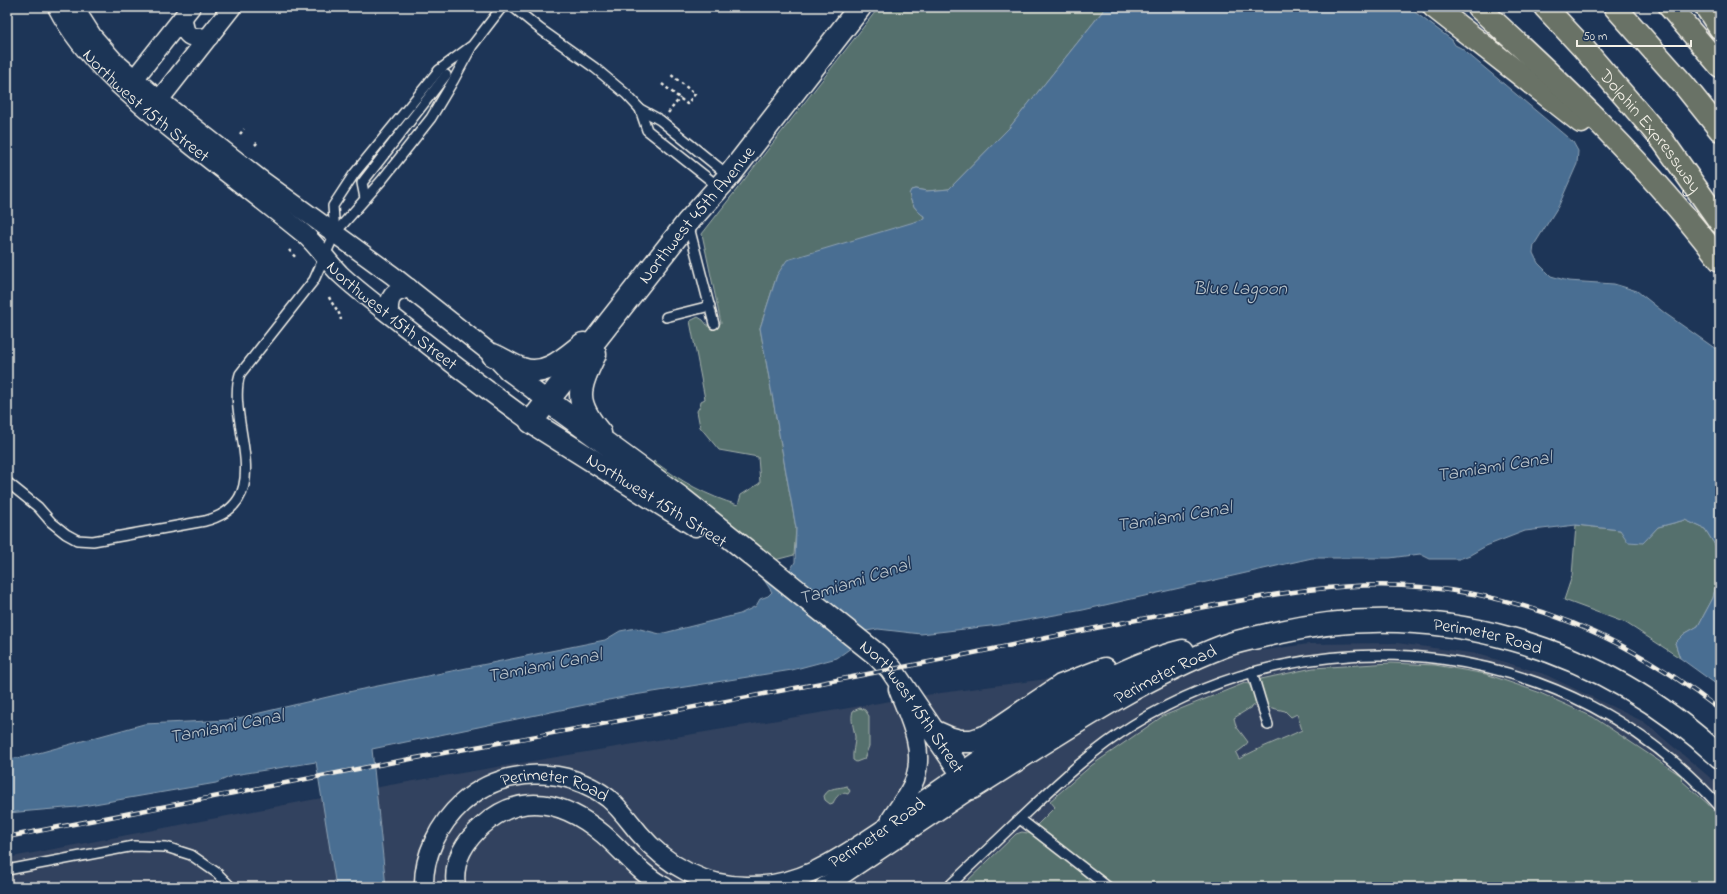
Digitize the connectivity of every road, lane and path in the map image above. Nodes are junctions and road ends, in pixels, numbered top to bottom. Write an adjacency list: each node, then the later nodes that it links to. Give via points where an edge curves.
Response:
1 (57, 7): 20 (street, Northwest 15th Street, via 71,31 109,76)
2 (74, 7): 20 (street, Northwest 15th Street, via 93,37)
3 (232, 7): 15 (street)
4 (502, 7): 16 (lane)
5 (513, 7): 24 (lane, via 594,68)
6 (860, 7): 32 (street, Northwest 45th Avenue)
7 (1434, 7): 31 (highway, via 1575,118)
8 (1478, 7): 31 (highway)
9 (1545, 7): 35 (highway, Dolphin Expressway, via 1663,141)
10 (1615, 7): 27 (highway)
11 (1670, 7): 17 (highway)
12 (1706, 7): 14 (highway)
13 (187, 12): 15 (street, via 184,29 190,36 196,39); 20 (street)
14 (1720, 28)
15 (210, 37): 23 (street)
16 (472, 46): 33 (lane, via 431,118); 36 (lane, via 439,70 354,174 333,206)
17 (1720, 66)
18 (670, 74): 22 (path, via 695,94 687,104)
19 (446, 75): 33 (lane, via 362,183)
20 (130, 84): 23 (street, Northwest 15th Street)
21 (662, 84): 22 (path)
22 (680, 98): 25 (path)
23 (155, 106): 36 (street, Northwest 15th Street); 38 (street, Northwest 15th Street, via 306,235)
24 (640, 109): 32 (lane, via 660,120); 32 (lane, via 647,130)
25 (669, 111)
26 (244, 129): 28 (path)
27 (1720, 130)
28 (240, 134)
29 (259, 141): 30 (path)
30 (256, 146)
31 (1632, 157): 40 (highway, via 1670,198)
32 (724, 181): 34 (street, Northwest 45th Avenue)
33 (365, 198): 36 (lane)
34 (688, 222): 43 (lane); 47 (street, Northwest 45th Avenue)
35 (1720, 222)
36 (335, 233): 38 (lane); 41 (street, Northwest 15th Street)
37 (288, 250): 39 (path)
38 (324, 256): 44 (street, Northwest 15th Street, via 340,274); 53 (lane, via 314,280 240,374 238,394 246,473 243,491 228,510 206,521 93,541 77,540 55,526 38,507)
39 (297, 259)
40 (1720, 260)
41 (410, 288): 44 (street, via 398,291 392,296 388,302); 49 (street, Northwest 15th Street)
42 (329, 298): 46 (path, via 340,312)
43 (710, 306): 45 (lane); 48 (lane)
44 (389, 314): 51 (street, Northwest 15th Street, via 451,364)
45 (666, 317)
46 (341, 320)
47 (609, 323): 49 (street, via 564,359 544,370 520,369); 50 (street, Northwest 45th Avenue); 52 (street, via 582,382 581,397 587,416)
48 (714, 324)
49 (493, 355): 50 (street, Northwest 15th Street, via 508,371)
50 (548, 401): 51 (street, Northwest 45th Avenue); 52 (street, Northwest 15th Street)
51 (532, 422): 54 (street, Northwest 15th Street)
52 (616, 452): 54 (street, Northwest 15th Street, via 682,499)
53 (7, 482)
54 (771, 570): 57 (street, Northwest 15th Street, via 876,654)
55 (1226, 645): 56 (street, Perimeter Road); 61 (street, Perimeter Road, via 1302,627 1361,622 1422,622 1497,634 1556,653 1607,676 1652,702); 62 (street, Perimeter Road, via 1118,696)
56 (1175, 652): 60 (street, via 1120,664 1061,686 987,736 972,741 954,740); 62 (street, Perimeter Road, via 1127,671 1073,700)
57 (890, 669): 60 (street, Northwest 15th Street); 65 (street, via 916,736 918,752 915,779)
58 (1252, 672): 59 (lane); 63 (lane, via 1320,658 1379,654 1440,658 1504,672 1566,695 1629,728 1678,765); 64 (lane, via 1183,698 1132,726 1085,759)
59 (1268, 725)
60 (933, 731): 62 (street, Northwest 15th Street)
61 (1720, 756)
62 (967, 781): 65 (street, Perimeter Road); 71 (street, Perimeter Road)
63 (1720, 807)
64 (1020, 819): 72 (lane); 73 (lane)
65 (886, 827): 68 (street, Perimeter Road, via 833,862 801,877 766,886 724,884 704,880 669,862 648,843 616,806 594,790 577,782 545,775 510,777 489,784 471,795 444,822 434,840 426,864)
66 (7, 870): 67 (lane, via 134,846 166,847 191,855 217,873)
67 (230, 887)
68 (424, 887)
69 (456, 887): 70 (street, Perimeter Road, via 456,864 471,836 484,824 514,806 535,803 571,811 603,834 653,881)
70 (665, 887)
71 (824, 887)
72 (948, 887)
73 (1108, 887)

